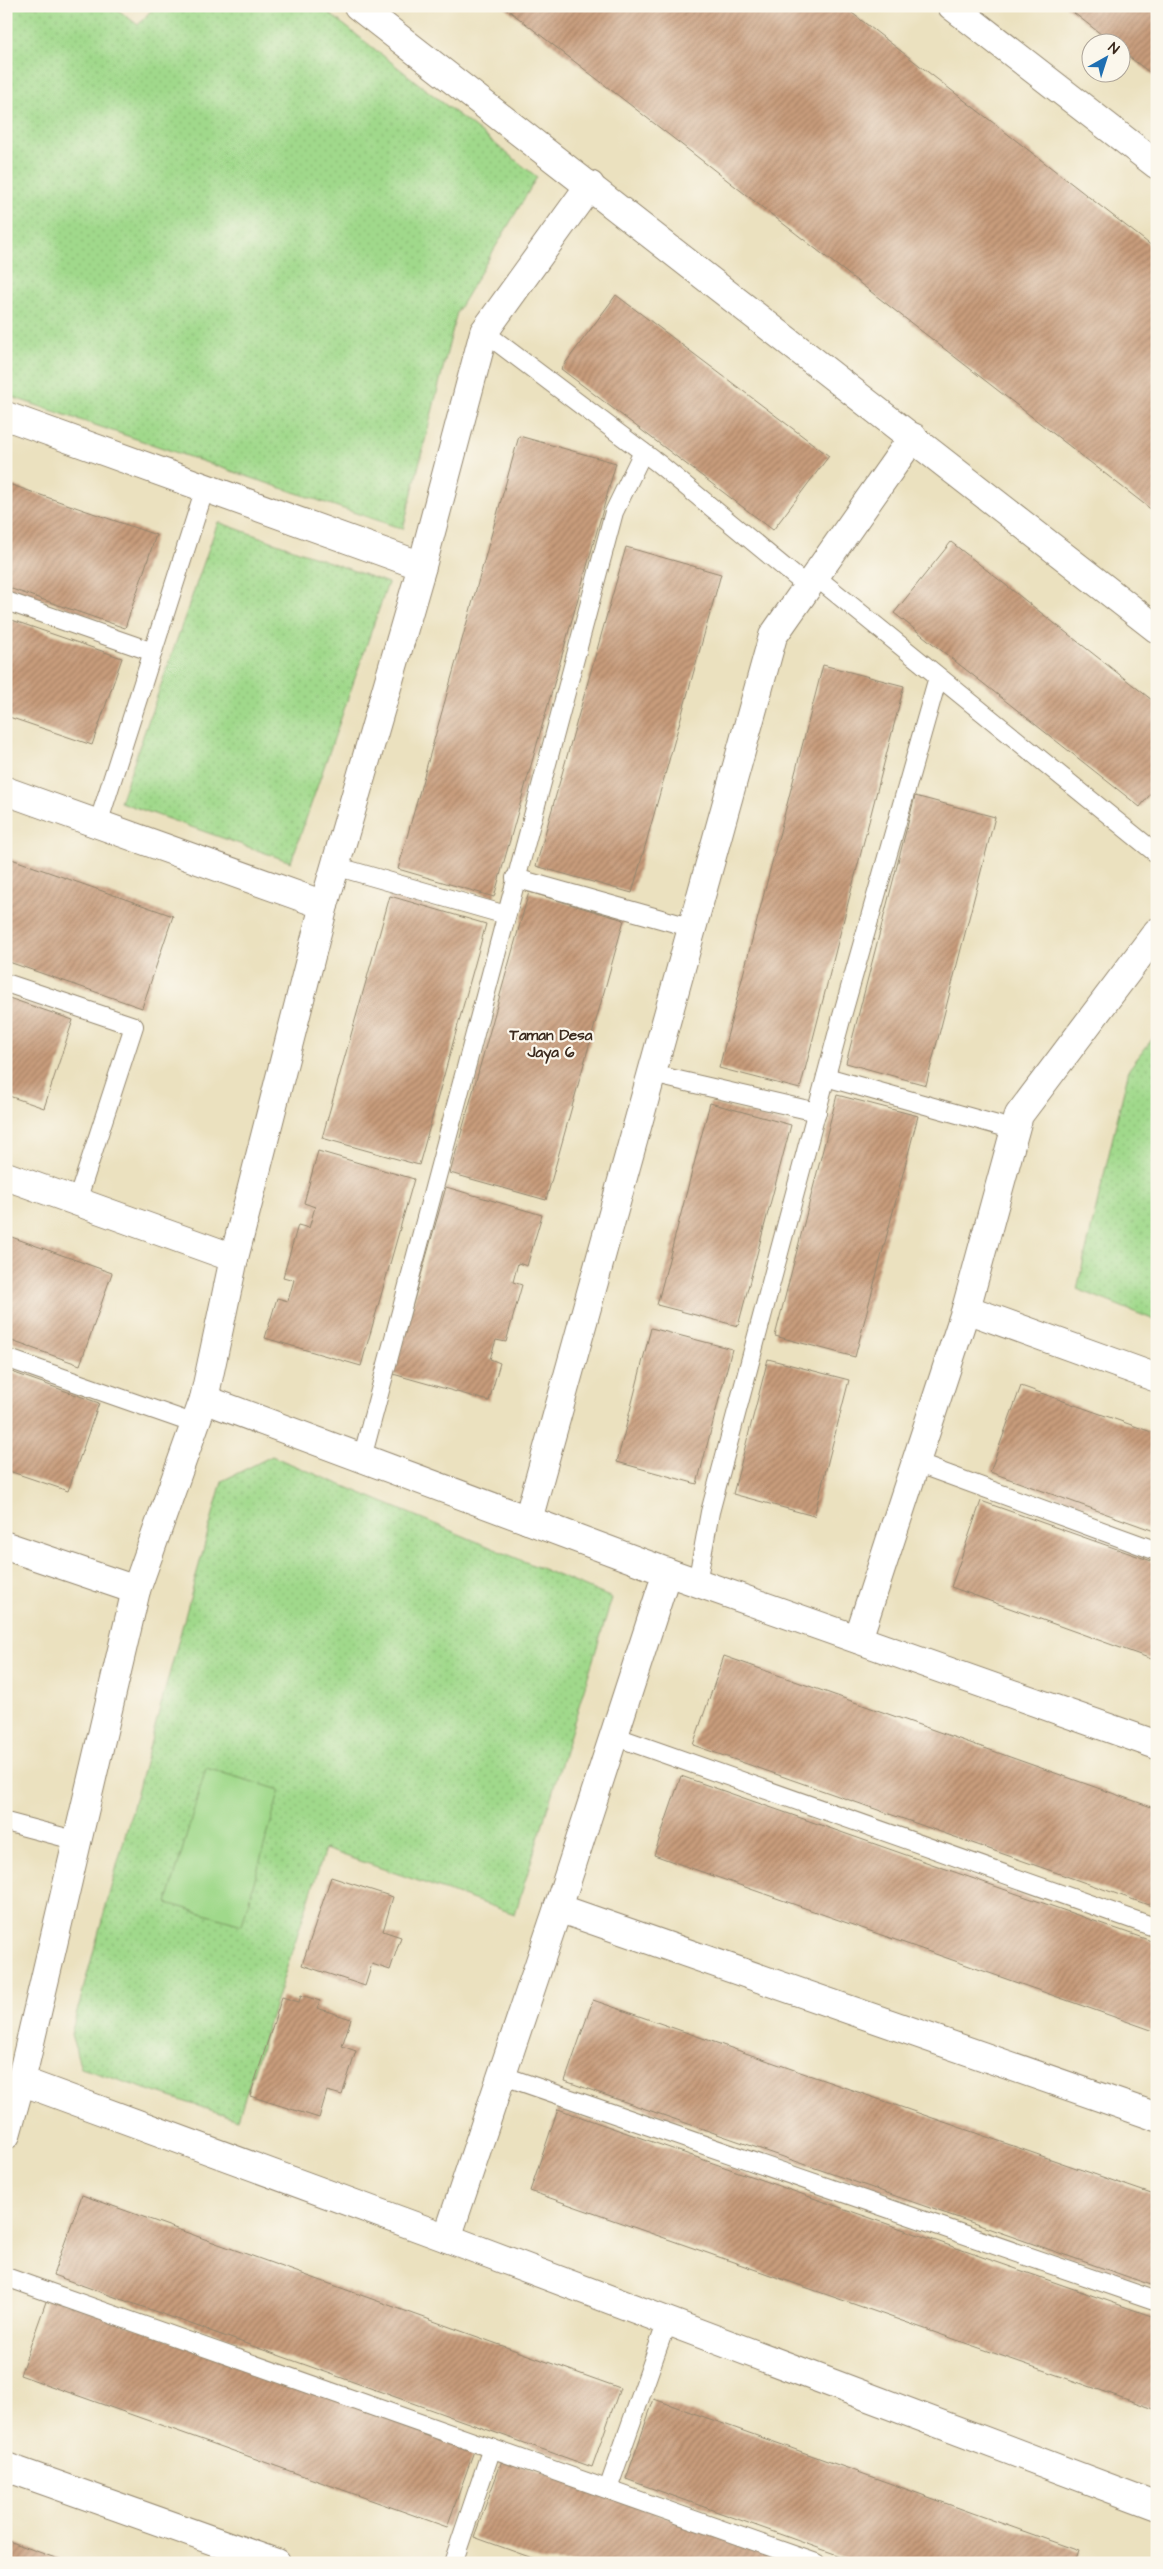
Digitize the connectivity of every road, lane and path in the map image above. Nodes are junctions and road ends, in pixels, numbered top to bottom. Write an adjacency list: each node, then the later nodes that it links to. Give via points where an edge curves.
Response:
1 (358, 6): 4 (street)
2 (952, 6): 3 (street)
3 (1157, 165)
4 (590, 185): 5 (street); 7 (street)
5 (484, 332): 8 (lane); 10 (street)
6 (6, 416): 9 (street)
7 (913, 437): 11 (street); 13 (street)
8 (643, 452): 11 (lane); 20 (lane, via 614,512)
9 (205, 488): 10 (street); 14 (lane)
10 (422, 566): 19 (street)
11 (812, 582): 15 (lane); 23 (street, via 773,636)
12 (6, 602): 14 (lane)
13 (1157, 629)
14 (153, 652): 17 (lane)
15 (938, 677): 18 (lane); 27 (lane)
16 (6, 791): 17 (street)
17 (98, 824): 21 (street)
18 (1157, 854)
19 (335, 866): 21 (street); 22 (lane)
20 (515, 878): 22 (lane); 23 (lane)
21 (324, 905): 32 (street)
22 (506, 915): 37 (lane)
23 (693, 928): 26 (street)
24 (1157, 932): 29 (street, via 1019,1115)
25 (6, 983): 31 (lane, via 134,1026)
26 (652, 1074): 28 (lane); 39 (street)
27 (826, 1077): 28 (lane); 29 (lane)
28 (817, 1112): 43 (lane, via 710,1512)
29 (1015, 1130): 33 (street)
30 (6, 1176): 31 (street)
31 (76, 1201): 32 (street)
32 (234, 1258): 36 (street)
33 (966, 1309): 35 (street); 38 (street)
34 (6, 1358): 36 (lane)
35 (1157, 1378)
36 (199, 1412): 37 (street); 44 (street)
37 (362, 1458): 39 (street)
38 (916, 1463): 41 (lane); 45 (street)
39 (528, 1520): 42 (street)
40 (6, 1546): 44 (street)
41 (1157, 1551)
42 (667, 1572): 43 (street); 46 (street)
43 (697, 1583): 45 (street)
44 (136, 1590): 49 (street)
45 (858, 1639): 47 (street)
46 (614, 1736): 50 (street); 51 (lane)
47 (1157, 1745)
48 (6, 1822): 49 (lane)
49 (78, 1840): 53 (street)
50 (558, 1908): 52 (street); 54 (street)
51 (1157, 1928)
52 (502, 2075): 56 (street); 58 (lane)
53 (21, 2081): 55 (street); 56 (street)
54 (1157, 2118)
55 (6, 2136)
56 (447, 2238): 59 (street)
57 (6, 2277): 60 (lane)
58 (1157, 2301)
59 (667, 2321): 62 (lane); 63 (street)
60 (492, 2448): 62 (lane); 65 (lane)
61 (6, 2467): 64 (street)
62 (608, 2489): 66 (lane)
63 (1157, 2506)
64 (276, 2563)
65 (453, 2563)
66 (816, 2563)

